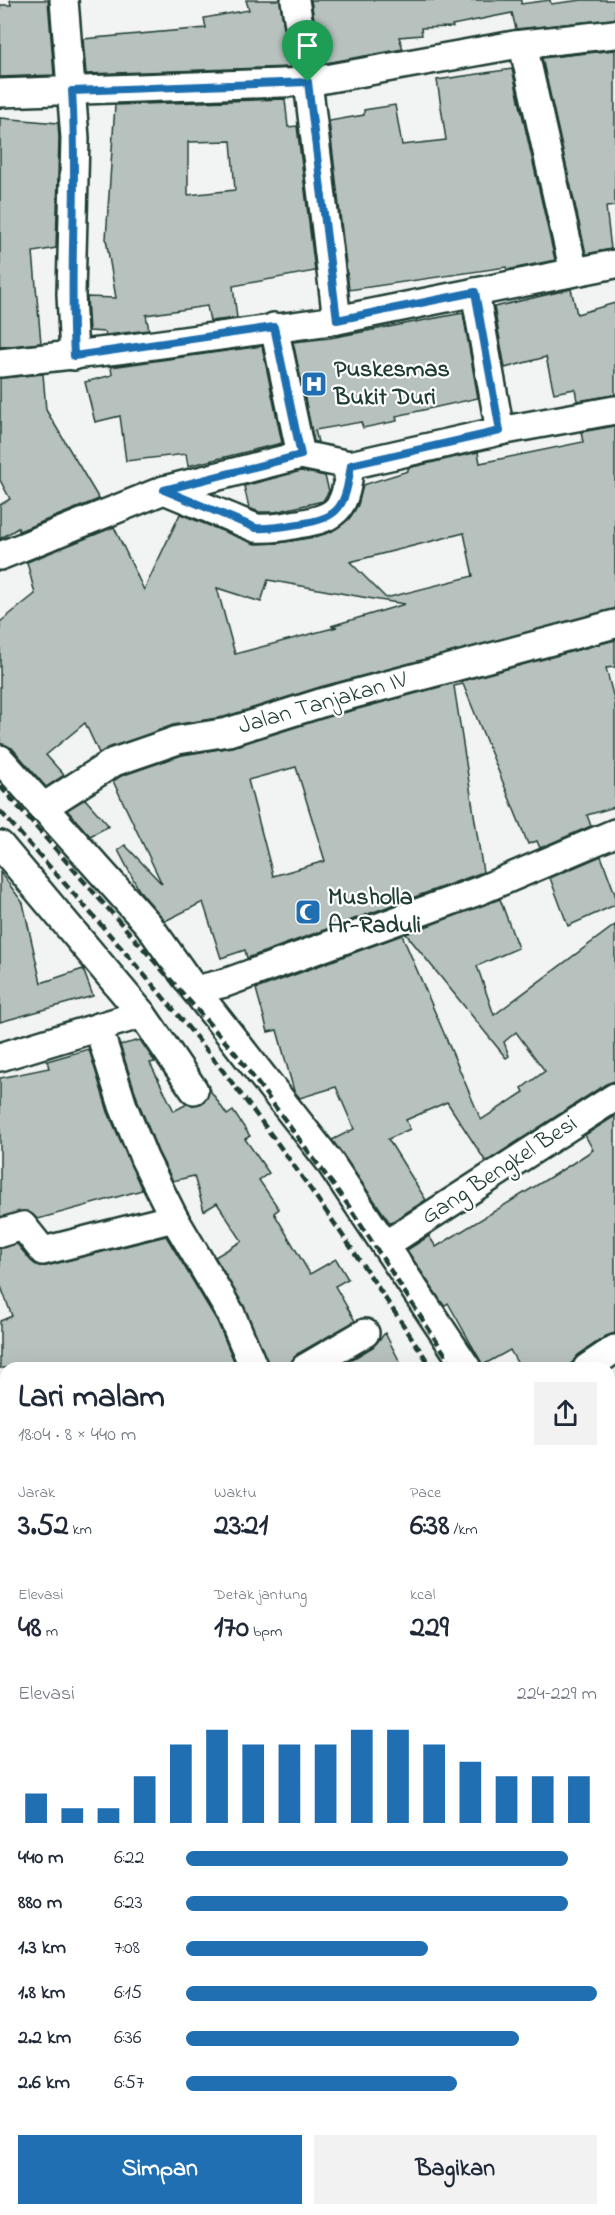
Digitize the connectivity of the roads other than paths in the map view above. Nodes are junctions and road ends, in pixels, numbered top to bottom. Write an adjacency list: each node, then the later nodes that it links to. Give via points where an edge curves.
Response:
1 (64, 0): 6 (street)
2 (295, 0): 5 (street)
3 (615, 34): 4 (street)
4 (522, 45): 5 (street); 9 (street)
5 (308, 82): 6 (street); 11 (street)
6 (72, 91): 7 (street); 13 (street)
7 (0, 93)
8 (615, 264): 9 (street)
9 (574, 272): 10 (street)
10 (475, 292): 11 (street); 16 (street)
11 (337, 320): 12 (street)
12 (274, 327): 13 (street); 17 (street)
13 (74, 356): 14 (street)
14 (0, 363)
15 (615, 410): 16 (street)
16 (500, 431): 18 (street)
17 (301, 455): 18 (street); 19 (street)
18 (351, 465): 19 (street, via 347,493 325,520 269,529 245,525)
19 (164, 490): 20 (street)
20 (0, 556)
21 (615, 624): 23 (street, Jalan Tanjakan IV, via 324,702 228,732 178,740 114,762)
22 (0, 759): 23 (street)
23 (42, 808): 26 (street, via 148,924)
24 (615, 833): 26 (street, via 481,890 225,983)
25 (0, 845): 27 (street)
26 (195, 990): 34 (street, via 329,1161)
27 (142, 1014): 28 (street); 30 (street)
28 (98, 1026): 29 (street); 32 (street, via 123,1106)
29 (0, 1057)
30 (194, 1090)
31 (615, 1097): 34 (street, Gang Bengkel Besi)
32 (174, 1218): 33 (street, via 43,1251 23,1226); 37 (street, via 231,1314)
33 (0, 1233)
34 (385, 1245): 39 (street)
35 (365, 1333): 38 (street)
36 (615, 1349): 40 (street)
37 (251, 1362)
38 (315, 1362)
39 (463, 1362)
40 (596, 1362)

